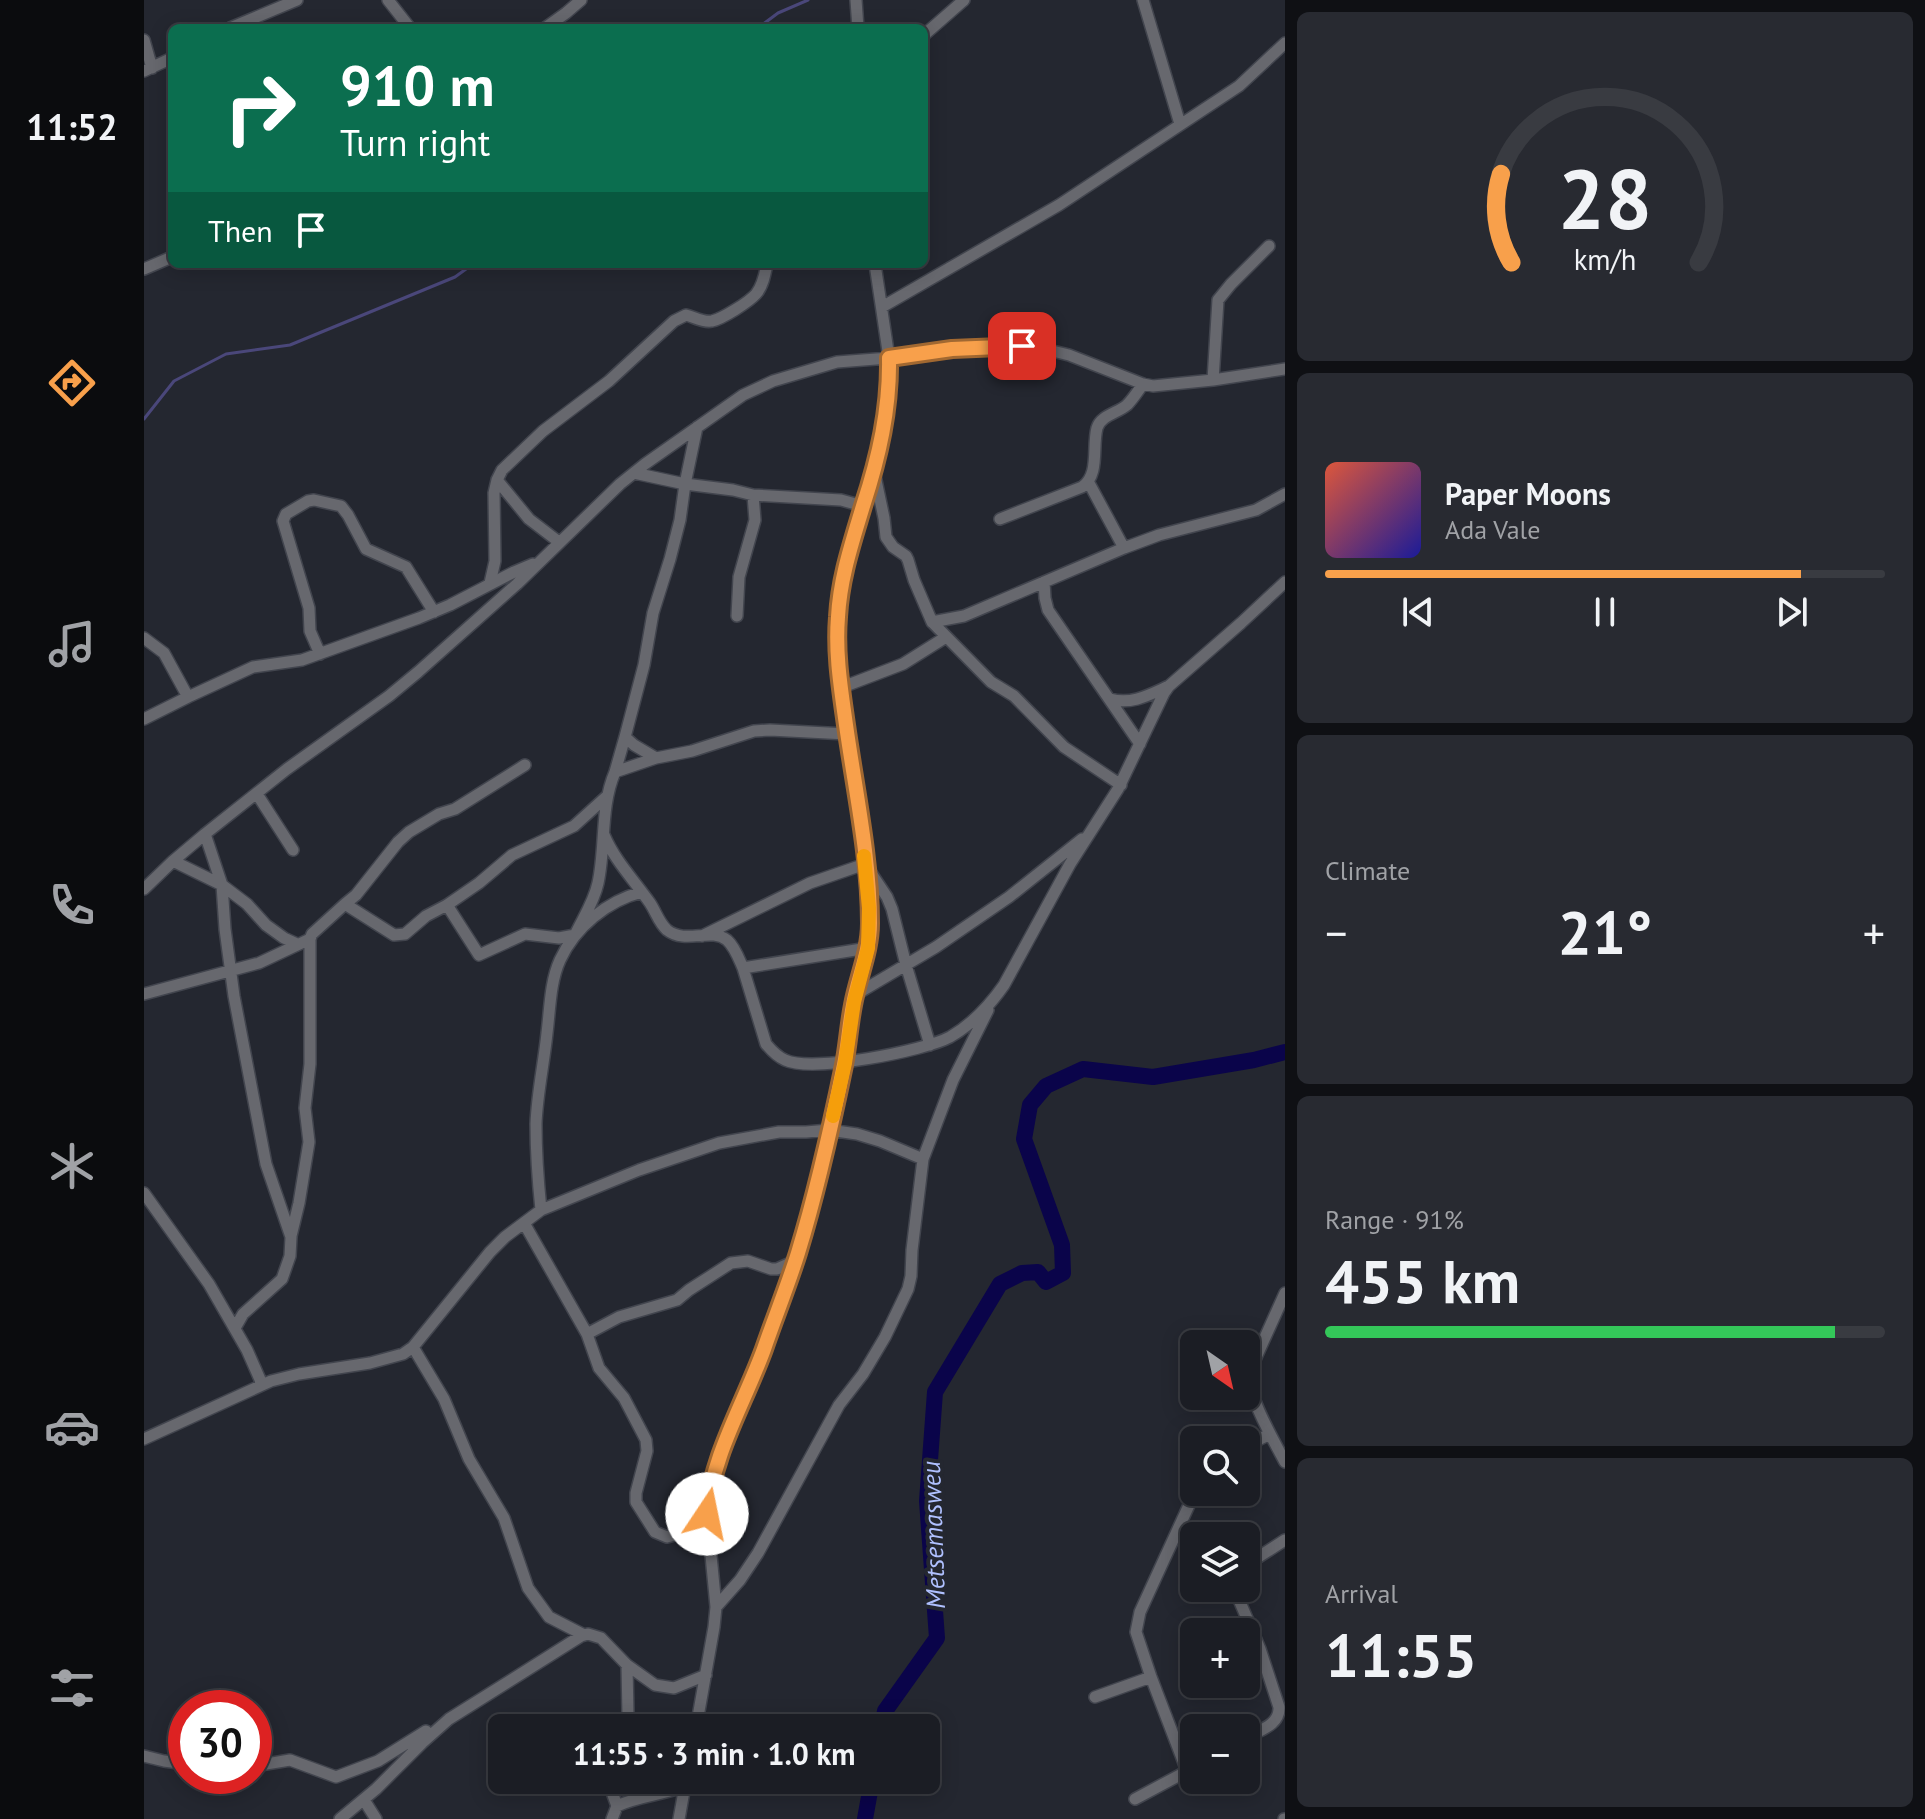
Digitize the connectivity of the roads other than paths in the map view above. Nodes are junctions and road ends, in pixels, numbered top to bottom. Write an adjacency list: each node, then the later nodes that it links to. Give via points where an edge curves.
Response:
1 (297, 0): 7 (street)
2 (388, 0): 8 (street)
3 (581, 0): 9 (street)
4 (856, 0): 10 (street)
5 (964, 0): 11 (street)
6 (1143, 0): 16 (street)
7 (240, 24)
8 (407, 24)
9 (551, 24)
10 (858, 24)
11 (928, 32)
12 (144, 40): 15 (street)
13 (1285, 43): 16 (street, via 1239,86)
14 (168, 60): 15 (street)
15 (148, 69)
16 (1180, 124): 22 (street, via 1059,205)
17 (1269, 246): 25 (street, via 1218,300)
18 (168, 259): 21 (street)
19 (766, 268): 30 (street, via 756,294 736,309 713,321 686,315 674,321 609,381 536,437)
20 (876, 268): 22 (street)
21 (144, 269)
22 (882, 307): 23 (street)
23 (889, 358): 26 (street, via 1032,346); 27 (street, via 837,362 773,381); 28 (street, via 887,411)
24 (1285, 369): 25 (street)
25 (1213, 380): 26 (street)
26 (1143, 384): 31 (street, via 1130,402 1098,426)
27 (697, 427): 29 (street); 32 (street)
28 (874, 470): 35 (street); 45 (street, via 886,537 906,556)
29 (634, 473): 32 (street); 37 (street)
30 (497, 480): 37 (street, via 529,519); 42 (street)
31 (1089, 483): 36 (street); 38 (street)
32 (685, 484): 34 (street); 55 (street)
33 (1285, 494): 38 (street, via 1256,510)
34 (753, 495): 35 (street); 44 (street, via 755,520 739,577)
35 (863, 506): 50 (street, via 841,584 836,647)
36 (1000, 519)
37 (559, 542): 39 (street)
38 (1124, 548): 40 (street)
39 (541, 561): 42 (street); 61 (street, via 418,672)
40 (1044, 582): 45 (street, via 964,616); 52 (street, via 1048,610)
41 (1285, 582): 49 (street)
42 (490, 583): 43 (street)
43 (434, 612): 48 (street); 48 (street, via 406,567 366,549 345,509 308,501 283,521)
44 (737, 616)
45 (932, 622): 46 (street)
46 (946, 637): 50 (street, via 903,664); 60 (street, via 1064,747)
47 (144, 638): 51 (street, via 164,653)
48 (320, 654): 51 (street, via 253,667)
49 (1169, 686): 52 (street, via 1130,701); 56 (street)
50 (840, 688): 54 (street)
51 (188, 697): 53 (street)
52 (1110, 699): 56 (street)
53 (144, 719)
54 (847, 734): 57 (street, via 754,731); 68 (street)
55 (625, 737): 57 (street); 59 (street)
56 (1140, 744): 60 (street)
57 (656, 758): 59 (street)
58 (525, 765): 72 (street, via 409,832)
59 (615, 772): 62 (street)
60 (1121, 785): 64 (street)
61 (257, 794): 63 (street); 66 (street)
62 (606, 797): 65 (street); 73 (street, via 574,826 512,855)
63 (205, 834): 67 (street); 70 (street)
64 (1089, 834): 79 (street, via 1009,897); 84 (street)
65 (604, 835): 71 (street); 74 (street, via 594,899)
66 (293, 850)
67 (173, 861): 69 (street); 70 (street)
68 (865, 864): 75 (street, via 810,883); 78 (street); 79 (street, via 892,909)
69 (146, 883)
70 (222, 885): 77 (street, via 266,925); 81 (street)
71 (642, 892): 74 (street, via 610,904); 75 (street, via 669,932 684,938)
72 (345, 904): 73 (street, via 400,935); 76 (street)
73 (447, 905): 74 (street, via 479,955 525,934)
74 (575, 935): 90 (street, via 560,961 551,997 536,1122)
75 (702, 936): 80 (street, via 727,940)
76 (310, 939): 77 (street); 92 (street, via 305,1108 309,1142)
77 (297, 944): 81 (street)
78 (868, 948): 80 (street); 83 (street)
79 (906, 965): 83 (street); 85 (street)
80 (743, 968): 86 (street, via 770,1049 800,1064)
81 (230, 971): 82 (street); 92 (street, via 266,1164)
82 (144, 994)
83 (855, 995): 86 (street)
84 (991, 1004): 85 (street, via 952,1036); 88 (street, via 953,1080)
85 (930, 1045): 86 (street)
86 (845, 1063): 87 (street)
87 (829, 1130): 88 (street, via 868,1137); 90 (street, via 719,1143); 93 (street)
88 (923, 1159): 110 (street, via 908,1289 758,1553)
89 (144, 1193): 95 (street)
90 (541, 1210): 91 (street)
91 (524, 1223): 98 (street); 99 (street, via 490,1252)
92 (291, 1237): 96 (street, via 282,1279)
93 (795, 1261): 98 (street, via 777,1269 748,1261 731,1263 677,1300 627,1314); 106 (street, via 729,1429)
94 (1285, 1293): 101 (street, via 1248,1378)
95 (225, 1311): 96 (street); 97 (street)
96 (246, 1311): 97 (street)
97 (235, 1328): 100 (street)
98 (587, 1334): 106 (street, via 599,1368 624,1398 646,1440 635,1497 655,1532 667,1537 682,1534)
99 (413, 1347): 100 (street, via 370,1363); 111 (street, via 504,1518 528,1588 549,1617)
100 (262, 1384): 102 (street)
101 (1270, 1434): 103 (street); 104 (street)
102 (144, 1439)
103 (1260, 1439)
104 (1285, 1462)
105 (1189, 1506): 114 (street, via 1137,1623)
106 (707, 1514): 110 (street)
107 (1285, 1540): 108 (street)
108 (1260, 1556)
109 (1240, 1602): 119 (street, via 1279,1707 1275,1722)
110 (716, 1607): 113 (street)
111 (584, 1635): 112 (street, via 601,1638); 118 (street)
112 (627, 1665): 113 (street, via 650,1683 674,1688); 116 (street)
113 (706, 1675): 117 (street)
114 (1151, 1677): 115 (street); 120 (street)
115 (1095, 1697)
116 (628, 1714)
117 (699, 1714)
118 (445, 1722): 123 (street, via 378,1761 336,1777 290,1760); 129 (street)
119 (1260, 1730)
120 (1180, 1744)
121 (144, 1756): 122 (street)
122 (168, 1761)
123 (272, 1763)
124 (1180, 1775): 128 (street)
125 (613, 1794): 130 (street)
126 (662, 1794): 130 (street)
127 (683, 1794): 134 (street)
128 (1135, 1799)
129 (364, 1800): 131 (street); 132 (street)
130 (617, 1806): 133 (street)
131 (340, 1819)
132 (376, 1819)
133 (612, 1819)
134 (679, 1819)

